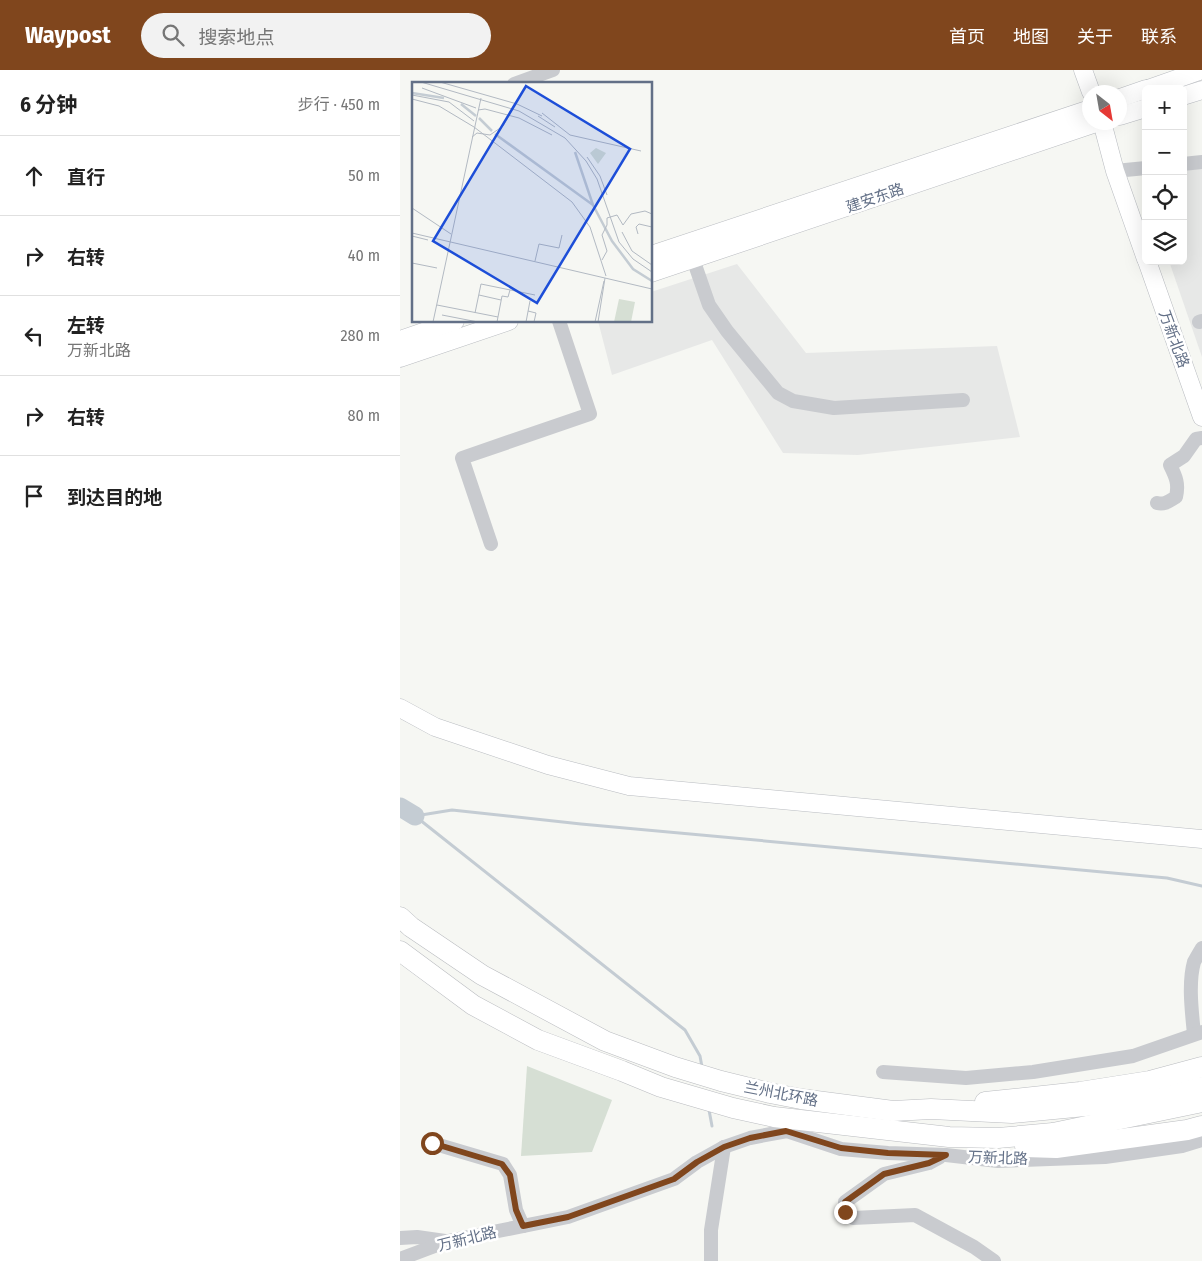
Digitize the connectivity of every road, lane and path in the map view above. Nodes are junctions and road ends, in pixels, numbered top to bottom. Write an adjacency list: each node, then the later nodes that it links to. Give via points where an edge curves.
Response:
1 (553, 70): 4 (street)
2 (1083, 70): 5 (main road)
3 (1202, 70): 6 (main road)
4 (520, 82)
5 (1088, 85)
6 (1159, 85)
7 (1202, 90): 9 (main road)
8 (1142, 91): 10 (main road)
9 (1187, 95)
10 (1127, 96)
11 (1142, 109): 13 (main road)
12 (1082, 112): 21 (main road, 建安东路)
13 (1127, 114)
14 (1082, 128): 22 (main road, 建安东路)
15 (1102, 130): 19 (main road, 万新北路)
16 (1202, 162): 17 (street)
17 (1187, 164)
18 (1142, 168): 19 (street)
19 (1115, 171): 20 (main road, 万新北路)
20 (1142, 249)
21 (652, 255)
22 (693, 259): 24 (main road, 建安东路); 30 (street, via 709,305 727,331 778,393 793,401 834,408)
23 (1148, 265): 31 (main road, 万新北路)
24 (652, 273)
25 (452, 322): 28 (main road)
26 (505, 322): 29 (main road)
27 (559, 322): 34 (street, via 590,414 462,458)
28 (400, 340)
29 (400, 358)
30 (963, 400)
31 (1202, 417)
32 (1202, 438): 33 (street, via 1196,439 1184,456 1170,465 1177,479 1176,497 1168,503)
33 (1157, 503)
34 (491, 544)
35 (400, 708): 36 (main road, via 436,727 548,765 629,786)
36 (1202, 839)
37 (400, 917): 45 (highway, 兰州北环路, via 482,974 605,1041 675,1067 801,1099 893,1111)
38 (1202, 948): 40 (street, via 1194,962 1192,980 1192,1011)
39 (400, 951): 49 (highway, 兰州北环路, via 473,1005 530,1036 661,1087 755,1113)
40 (1198, 1033): 42 (street, via 1133,1056 1033,1072 966,1078)
41 (1202, 1067): 45 (highway, via 1150,1081)
42 (883, 1072)
43 (1202, 1087): 45 (highway, 兰州北环路, via 1158,1099 1012,1113)
44 (1202, 1102): 49 (highway, 兰州北环路, via 1053,1133)
45 (931, 1110)
46 (1202, 1126): 49 (highway, via 1056,1148)
47 (1202, 1140): 49 (street, 万新北路, via 1105,1157 998,1161)
48 (432, 1143): 51 (street, via 502,1164 510,1175 516,1210)
49 (947, 1146): 50 (street, 万新北路, via 888,1153 841,1148 786,1131); 56 (street, via 929,1163 884,1174 845,1202 845,1212 853,1218 915,1215)
50 (724, 1147): 51 (street, 万新北路, via 674,1179 568,1217); 55 (street, via 711,1230)
51 (523, 1226): 53 (street, 万新北路)
52 (400, 1238): 53 (street)
53 (448, 1241): 54 (street, 万新北路)
54 (400, 1259)
55 (711, 1261)
56 (994, 1261)

